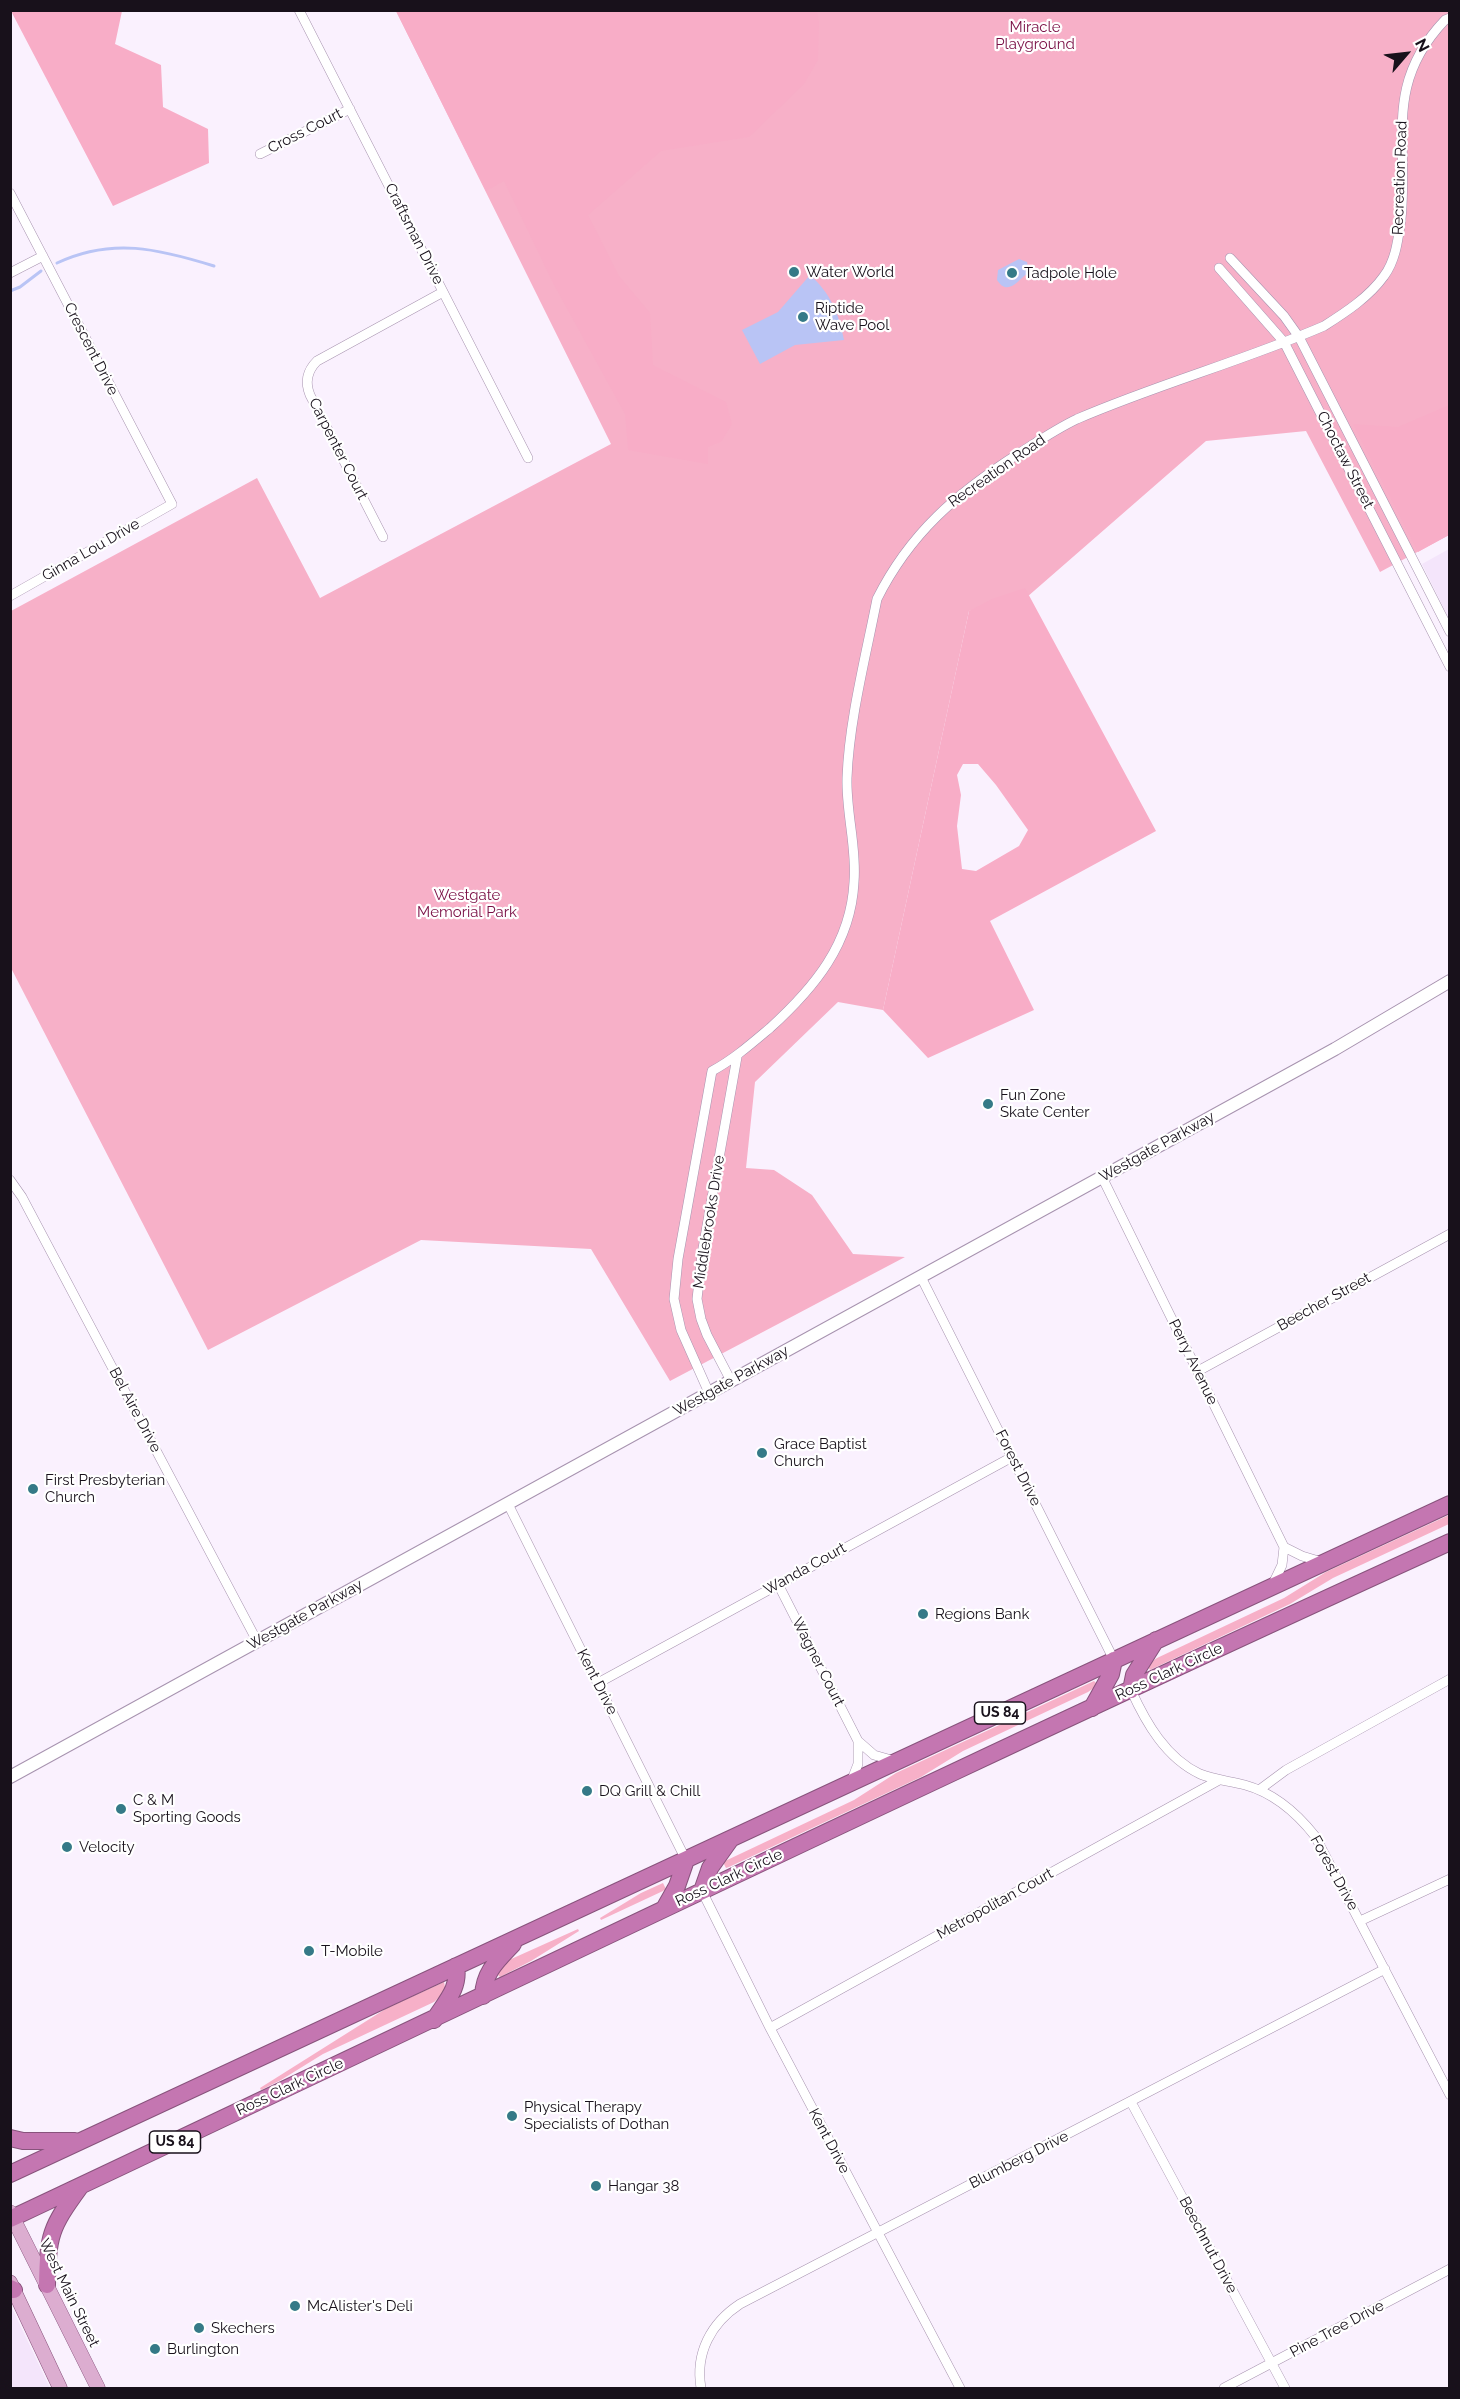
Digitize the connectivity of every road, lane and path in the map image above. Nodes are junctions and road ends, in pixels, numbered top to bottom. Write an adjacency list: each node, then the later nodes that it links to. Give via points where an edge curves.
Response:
1 (299, 10): 3 (street, Craftsman Drive)
2 (1448, 16): 11 (street, Recreation Road, via 1420,52 1405,88 1401,214 1390,264 1375,287 1356,304 1324,326)
3 (350, 109): 4 (street, Cross Court); 10 (street, Craftsman Drive)
4 (260, 154)
5 (10, 193): 6 (street, Crescent Drive)
6 (43, 256): 9 (street); 14 (street, Crescent Drive)
7 (1230, 258): 11 (street, Choctaw Street)
8 (1219, 268): 12 (street, Choctaw Street)
9 (10, 273)
10 (443, 292): 13 (street, Craftsman Drive); 15 (street, Carpenter Court, via 317,361 308,375 310,395)
11 (1299, 337): 12 (street, Recreation Road); 17 (street, Choctaw Street)
12 (1284, 342): 18 (street, Choctaw Street); 20 (street, Recreation Road, via 1126,399 1060,429 960,494 905,551 877,598 855,715 847,777 855,865 848,920 837,947 808,991)
13 (528, 458)
14 (172, 504): 16 (street, Ginna Lou Drive)
15 (383, 537)
16 (10, 596)
17 (1449, 632)
18 (1449, 667)
19 (1449, 981): 22 (main road, Westgate Parkway, via 1335,1049)
20 (737, 1057): 21 (street, Recreation Road); 27 (street, Middlebrooks Drive, via 697,1299 707,1335)
21 (712, 1071): 28 (street, Middlebrooks Drive, via 674,1299 681,1330)
22 (1102, 1177): 25 (main road, Westgate Parkway); 26 (street, Perry Avenue)
23 (10, 1180): 38 (street, Bel Aire Drive)
24 (1449, 1233): 26 (street, Beecher Street)
25 (921, 1277): 27 (main road, Westgate Parkway); 29 (street, Forest Drive)
26 (1198, 1371): 33 (street, Perry Avenue)
27 (731, 1381): 28 (main road, Westgate Parkway)
28 (709, 1393): 30 (main road, Westgate Parkway)
29 (1012, 1457): 35 (street, Wanda Court); 39 (street, Forest Drive)
30 (508, 1504): 38 (main road, Westgate Parkway); 41 (street, Kent Drive)
31 (1449, 1504): 34 (highway, US 84)
32 (1448, 1543): 42 (highway, Ross Clark Circle / US 84)
33 (1284, 1547): 34 (street); 36 (street, via 1282,1565)
34 (1322, 1562): 36 (highway, US 84)
35 (778, 1584): 41 (street, Wanda Court); 44 (street, Wagner Court)
36 (1272, 1586): 37 (highway, US 84)
37 (1157, 1639): 39 (highway, US 84); 42 (highway, via 1134,1676)
38 (257, 1641): 46 (main road, Westgate Parkway)
39 (1114, 1659): 43 (highway, via 1111,1674); 45 (highway, US 84)
40 (1449, 1679): 49 (street, via 1286,1770)
41 (598, 1683): 51 (street, Kent Drive)
42 (1131, 1690): 43 (highway, Ross Clark Circle / US 84); 47 (street, Forest Drive, via 1143,1716 1165,1746 1188,1767)
43 (1092, 1708): 53 (highway, Ross Clark Circle / US 84)
44 (858, 1741): 45 (street, Wagner Court, via 874,1755); 48 (street, via 858,1764)
45 (897, 1761): 48 (highway, US 84)
46 (10, 1777)
47 (1220, 1780): 49 (street, Forest Drive); 61 (street, Metropolitan Court)
48 (851, 1783): 50 (highway, US 84)
49 (1259, 1790): 55 (street, Forest Drive, via 1288,1807 1315,1836)
50 (730, 1840): 51 (highway, US 84); 53 (highway, via 710,1868)
51 (686, 1860): 54 (highway); 56 (highway, US 84)
52 (1449, 1879): 55 (street)
53 (702, 1891): 54 (highway, Ross Clark Circle / US 84); 61 (street, Kent Drive)
54 (664, 1909): 59 (highway, Ross Clark Circle / US 84)
55 (1360, 1921): 58 (street, Forest Drive)
56 (520, 1937): 57 (highway, US 84); 59 (highway, via 488,1972)
57 (456, 1966): 60 (highway, via 455,1987); 65 (highway, US 84)
58 (1385, 1969): 62 (street, Forest Drive); 63 (street, Blumberg Drive)
59 (483, 1996): 60 (highway, Ross Clark Circle / US 84)
60 (434, 2020): 67 (highway, Ross Clark Circle / US 84)
61 (770, 2028): 69 (street, Kent Drive)
62 (1449, 2092)
63 (1131, 2102): 69 (street, Blumberg Drive); 73 (street, Beechnut Drive)
64 (10, 2138): 65 (highway, US 84)
65 (79, 2141): 66 (highway)
66 (10, 2174)
67 (82, 2185): 68 (highway, Ross Clark Circle / US 84); 71 (highway, via 54,2226 48,2245)
68 (11, 2216): 71 (main road, West Main Street)
69 (877, 2233): 76 (street, Blumberg Drive, via 740,2304 724,2317 703,2352); 77 (street, Kent Drive)
70 (1449, 2269): 73 (street, Pine Tree Drive)
71 (47, 2285): 75 (main road, West Main Street)
72 (12, 2287): 74 (main road)
73 (1272, 2363): 78 (street, Pine Tree Drive); 79 (street, Beechnut Drive)
74 (60, 2388)
75 (99, 2388)
76 (701, 2388)
77 (960, 2388)
78 (1224, 2388)
79 (1285, 2388)

